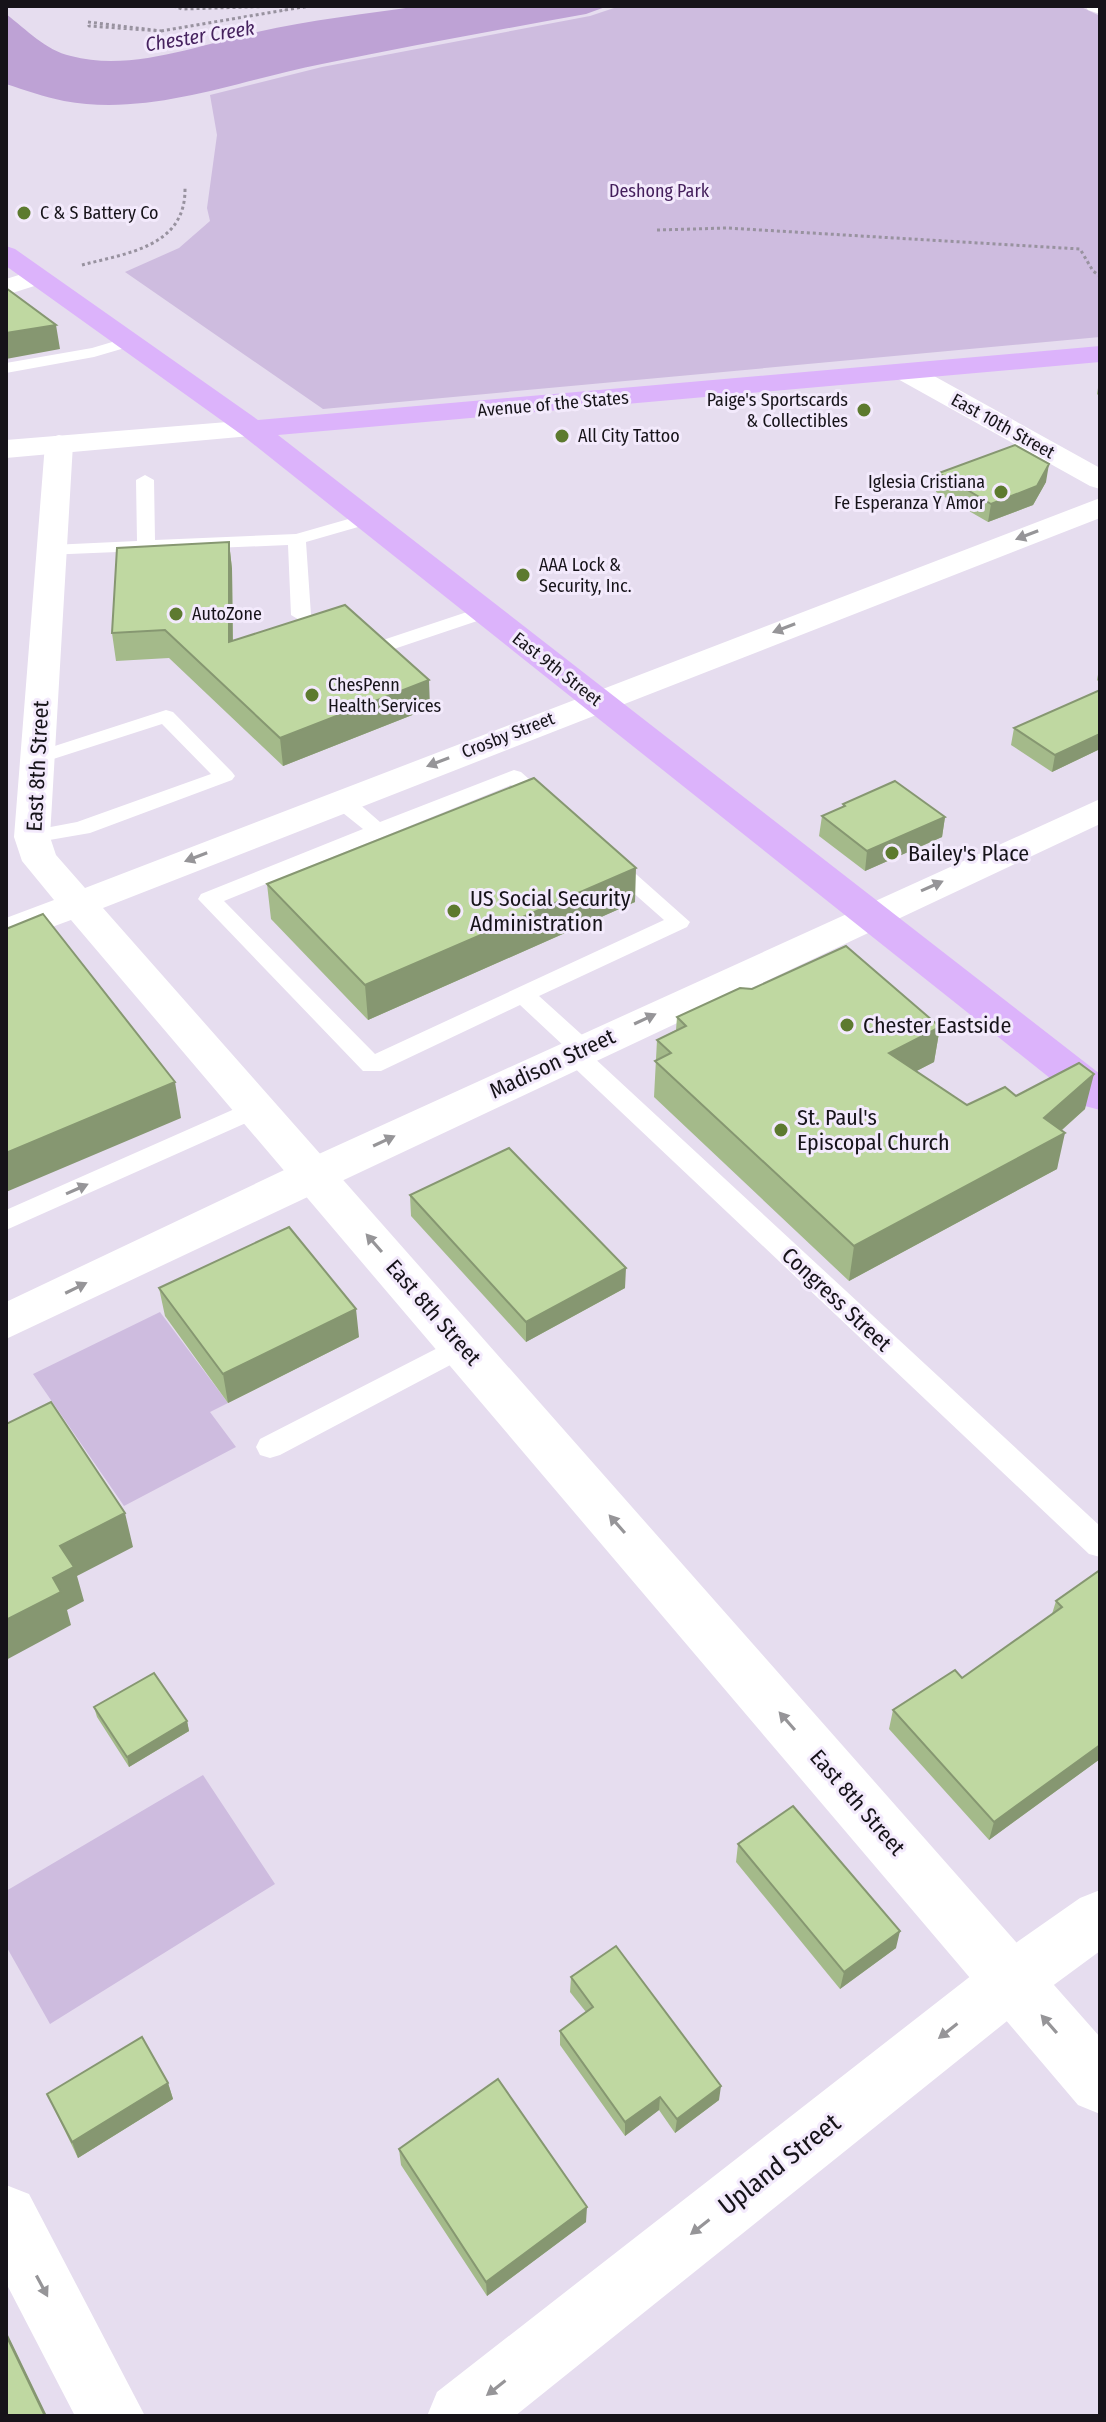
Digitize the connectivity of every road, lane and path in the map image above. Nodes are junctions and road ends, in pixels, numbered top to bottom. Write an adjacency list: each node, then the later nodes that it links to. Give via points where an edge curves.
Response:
1 (173, 6): 3 (path, via 282,6)
2 (310, 6): 3 (path)
3 (285, 11): 4 (path)
4 (161, 31): 4 (path, via 111,24 88,22 89,26)
5 (185, 188): 9 (path, via 182,216 166,234 134,249)
6 (657, 230): 8 (path, via 727,228 1080,249)
7 (6, 254): 9 (main road, East 9th Street)
8 (1100, 276)
9 (38, 277): 10 (street); 11 (main road, East 9th Street)
10 (6, 287)
11 (129, 342): 13 (lane); 15 (main road, East 9th Street)
12 (1100, 354): 14 (main road, Avenue of the States)
13 (6, 368)
14 (906, 372): 15 (main road, Avenue of the States); 19 (street, East 10th Street)
15 (252, 429): 16 (street, Avenue of the States); 21 (main road, East 9th Street)
16 (59, 444): 17 (street, Avenue of the States); 24 (street, East 8th Street)
17 (6, 449)
18 (145, 480): 23 (lane)
19 (1100, 480)
20 (1100, 507): 28 (street, Crosby Street, one-way to 28)
21 (366, 519): 22 (lane); 25 (main road, East 9th Street)
22 (297, 539): 23 (lane); 26 (lane)
23 (146, 546): 24 (lane)
24 (51, 551): 29 (street, East 8th Street)
25 (485, 612): 27 (lane); 28 (main road, East 9th Street)
26 (301, 615)
27 (387, 645)
28 (597, 700): 30 (street, Crosby Street, one-way to 30); 35 (main road, East 9th Street)
29 (37, 758): 33 (street, East 8th Street); 33 (lane, via 166,716 225,776 82,828)
30 (341, 800): 32 (lane); 34 (street, Crosby Street, one-way to 34)
31 (1100, 810): 35 (street, Madison Street, one-way to 31)
32 (378, 831): 37 (lane, via 514,776 679,922); 37 (lane, via 209,899 372,1065)
33 (32, 837): 34 (street, East 8th Street, via 41,861)
34 (78, 904): 36 (street, Crosby Street); 40 (street, East 8th Street)
35 (870, 914): 38 (street, Madison Street, one-way to 35); 39 (main road, East 9th Street)
36 (6, 932)
37 (523, 995): 38 (lane, Congress Street)
38 (578, 1051): 41 (street, Madison Street, one-way to 38); 46 (lane, Congress Street)
39 (1100, 1096)
40 (257, 1108): 41 (street, East 8th Street); 42 (lane, one-way to 40)
41 (314, 1174): 43 (street, Madison Street, one-way to 41); 44 (street, East 8th Street, one-way to 41)
42 (6, 1221)
43 (6, 1322)
44 (463, 1346): 45 (lane); 48 (street, East 8th Street, one-way to 44)
45 (270, 1447)
46 (1100, 1545)
47 (1100, 1917): 48 (street, Upland Street)
48 (1011, 1981): 49 (street, East 8th Street, one-way to 48); 52 (street, Upland Street, one-way to 52)
49 (1100, 2083)
50 (6, 2217): 51 (street, one-way to 51)
51 (111, 2416)
52 (461, 2416)

